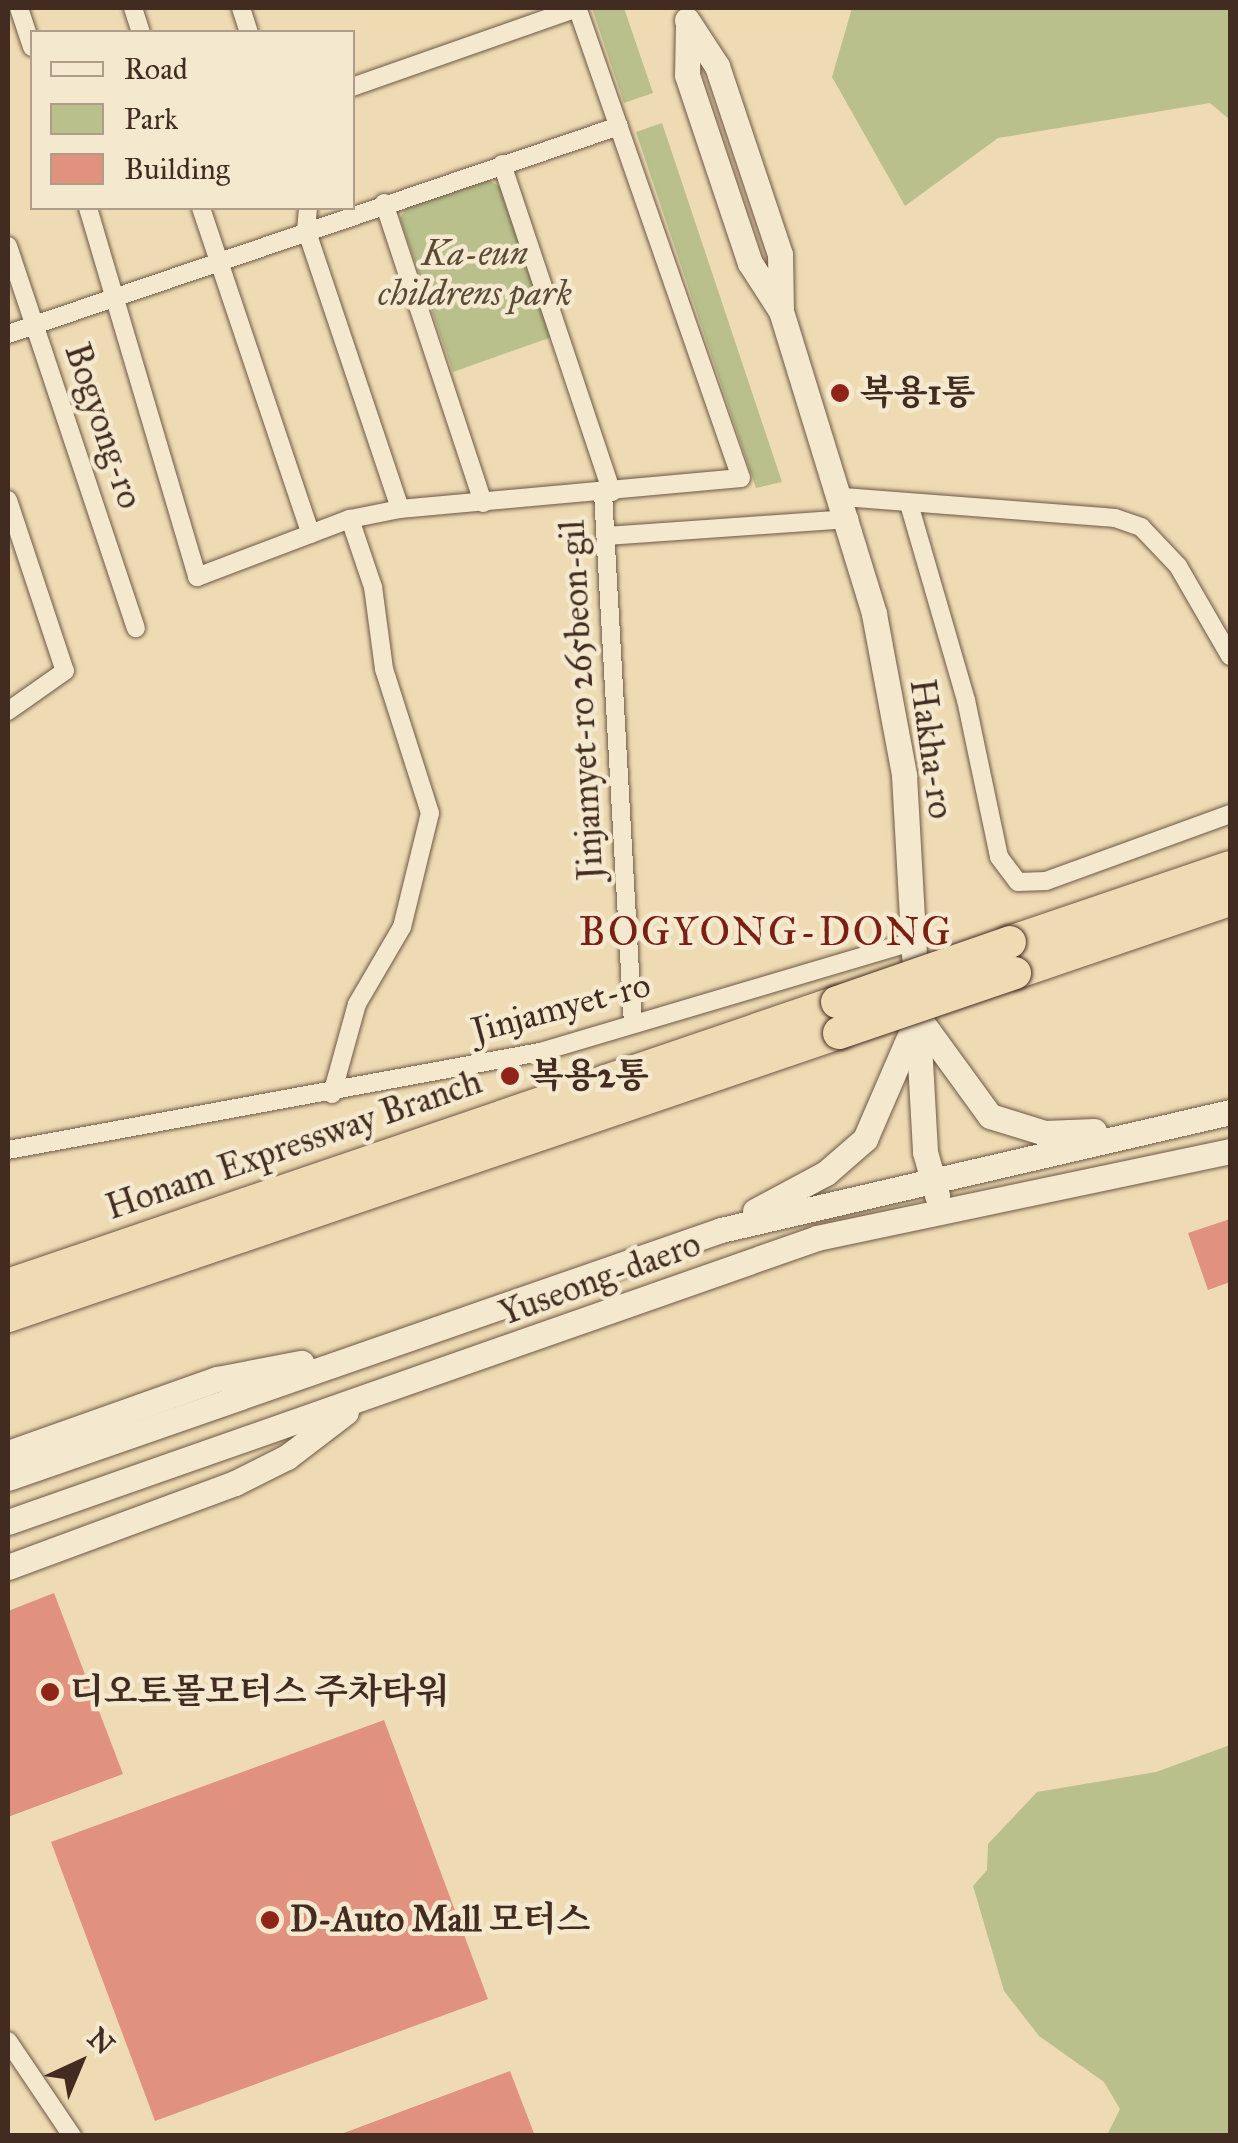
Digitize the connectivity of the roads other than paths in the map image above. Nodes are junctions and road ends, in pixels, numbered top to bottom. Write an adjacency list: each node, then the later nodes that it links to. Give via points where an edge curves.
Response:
1 (19, 8): 4 (street)
2 (577, 8): 5 (street); 6 (street)
3 (685, 16): 22 (street, Hakha-ro, via 687,75 750,263 781,311)
4 (30, 41)
5 (355, 86)
6 (619, 126): 7 (street); 18 (street, via 741,478)
7 (502, 164): 8 (street); 18 (street, Jinjamyet-ro 265beon-gil)
8 (384, 204): 12 (street); 20 (street)
9 (89, 210): 15 (street, via 114,283)
10 (201, 210): 14 (street)
11 (308, 210): 12 (street)
12 (306, 229): 14 (street); 23 (street)
13 (8, 246): 16 (street, Bogyong-ro)
14 (219, 262): 15 (street); 25 (street)
15 (109, 295): 16 (street); 25 (street, via 197,576)
16 (34, 325): 17 (street); 27 (street, Bogyong-ro)
17 (8, 334)
18 (608, 492): 20 (street); 26 (street, Jinjamyet-ro 265beon-gil)
19 (8, 500): 29 (street, via 64,671)
20 (483, 504): 23 (street)
21 (909, 504): 22 (street); 28 (street, via 1115,518 1140,527 1178,566); 30 (street, via 966,700 1000,857 1018,882 1046,881)
22 (846, 508): 26 (street); 33 (street, Hakha-ro, via 904,775)
23 (400, 509): 24 (street)
24 (350, 520): 25 (street); 38 (street, via 373,587 384,669 430,813 402,927 357,1004)
25 (311, 534)
26 (606, 536): 37 (street, Jinjamyet-ro 265beon-gil)
27 (136, 628)
28 (1230, 656)
29 (8, 711)
30 (1230, 814)
31 (1230, 867): 34 (highway, Honam Expressway Branch)
32 (1230, 900): 34 (highway, Honam Expressway Branch)
33 (918, 940): 36 (street, Hakha-ro); 37 (street, Jinjamyet-ro)
34 (1013, 958): 35 (highway, Honam Expressway Branch, bridge)
35 (838, 1017): 46 (highway, Honam Expressway Branch); 47 (highway, Honam Expressway Branch)
36 (918, 1017): 40 (street, via 990,1116 1044,1133); 43 (street, Hakha-ro, via 925,1152); 45 (street, via 864,1138 826,1172)
37 (633, 1024): 38 (street, Jinjamyet-ro, via 540,1052)
38 (332, 1094): 41 (street, Jinjamyet-ro)
39 (1230, 1112): 40 (street, Yuseong-daero)
40 (1165, 1126): 43 (street, Yuseong-daero)
41 (8, 1150)
42 (1230, 1152): 44 (street, Yuseong-daero)
43 (933, 1178): 44 (street, Hakha-ro); 45 (street, Yuseong-daero)
44 (940, 1210): 49 (street, Yuseong-daero, via 817,1238)
45 (722, 1230): 48 (street, Yuseong-daero)
46 (8, 1285)
47 (8, 1316)
48 (390, 1346): 50 (street, via 217,1380); 51 (street, Yuseong-daero)
49 (364, 1398): 52 (street, Yuseong-daero); 53 (street, via 287,1456 235,1483)
50 (8, 1453)
51 (8, 1478)
52 (8, 1522)
53 (8, 1567)
54 (8, 2041): 55 (street)
55 (72, 2136)

